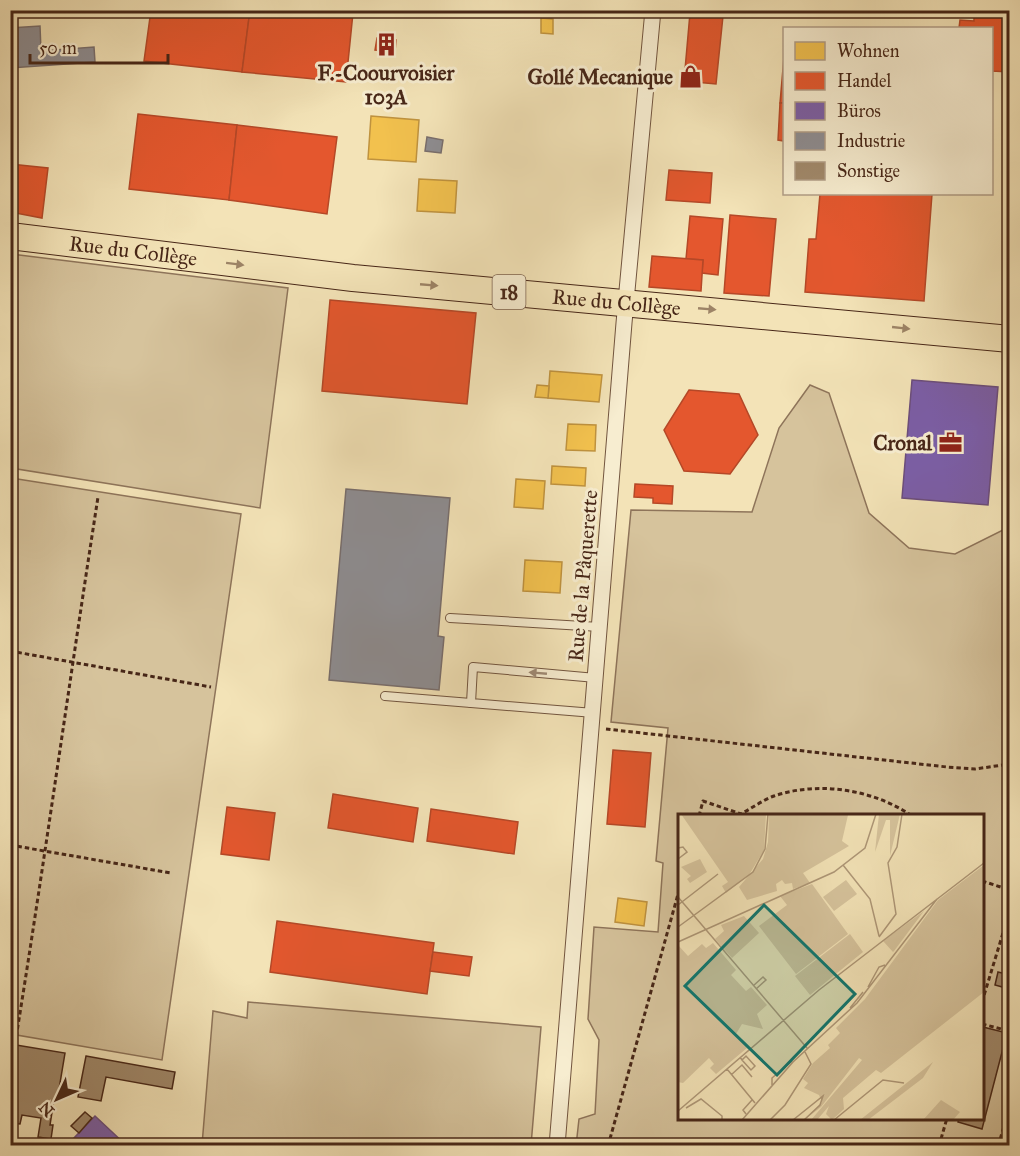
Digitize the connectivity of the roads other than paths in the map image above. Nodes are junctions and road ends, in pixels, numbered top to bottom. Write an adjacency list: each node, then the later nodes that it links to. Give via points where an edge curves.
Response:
1 (653, 10): 5 (street, Rue de la Pâquerette)
2 (854, 10): 3 (lane)
3 (955, 10)
4 (10, 236): 5 (main road, Rue du Collège / 18, one-way to 5, via 353,278)
5 (626, 303): 6 (main road, Rue du Collège / 18, one-way to 6); 8 (street, Rue de la Pâquerette)
6 (1010, 339)
7 (450, 618): 8 (lane)
8 (600, 627): 9 (street, Rue de la Pâquerette)
9 (596, 678): 11 (lane, one-way to 11, via 474,668); 12 (street, Rue de la Pâquerette)
10 (386, 696): 11 (lane)
11 (471, 703): 12 (lane)
12 (593, 720): 13 (street, Rue de la Pâquerette)
13 (557, 1146)

